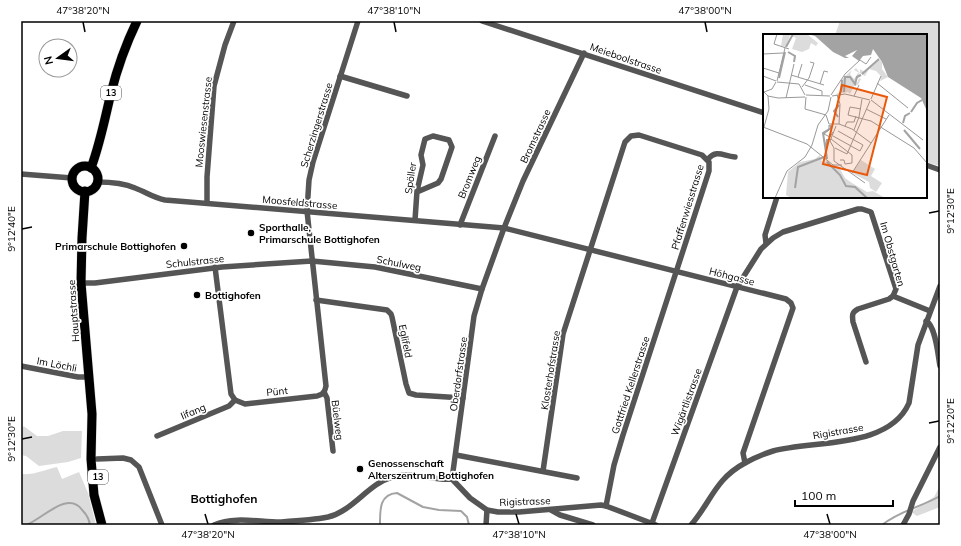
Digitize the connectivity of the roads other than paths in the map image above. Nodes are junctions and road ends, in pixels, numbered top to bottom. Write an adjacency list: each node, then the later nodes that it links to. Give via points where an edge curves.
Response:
1 (137, 21): 13 (main road, 13, via 116,75 100,143)
2 (234, 21): 21 (street, Mooswiesenstrasse, via 214,86 207,169)
3 (358, 21): 6 (street, Scherzingerstrasse)
4 (482, 21): 5 (street, Meieboolstrasse)
5 (584, 53): 8 (street, Meieboolstrasse); 25 (street, Bromstrasse)
6 (340, 76): 7 (street); 22 (street, Scherzingerstrasse, via 313,162)
7 (407, 96)
8 (763, 113)
9 (495, 136): 24 (street, Bromweg)
10 (735, 157): 11 (street, via 717,153)
11 (708, 159): 27 (street, Pfaffenwiesstrasse, via 639,135 629,137 625,142); 30 (street, Pfaffenwiesstrasse, via 709,170)
12 (927, 165): 14 (street)
13 (90, 168): 16 (main road, via 87,166 75,170); 17 (main road, via 95,172)
14 (940, 170)
15 (21, 174): 16 (street)
16 (72, 178): 18 (main road, via 74,186)
17 (97, 182): 18 (main road, via 91,190); 21 (street, Moosfeldstrasse, via 136,188 161,200)
18 (85, 192): 31 (main road, Hauptstrasse / 13)
19 (416, 192): 19 (street, Spöller, via 423,165 421,155 425,139 433,136 447,139 452,147 439,182); 23 (street, Spöller)
20 (777, 198): 26 (street, via 765,235)
21 (207, 203): 22 (street, Moosfeldstrasse)
22 (307, 211): 23 (street, Moosfeldstrasse); 28 (street, Scherzingerstrasse)
23 (415, 220): 24 (street, Moosfeldstrasse)
24 (460, 224): 25 (street, Moosfeldstrasse)
25 (504, 228): 27 (street, Höhgasse); 34 (street, Oberdorfstrasse)
26 (766, 243): 33 (street, Im Obstgarten); 35 (street, Im Obstgarten, via 790,230 858,209 867,210 873,217 895,286)
27 (590, 250): 30 (street, Höhgasse); 53 (street, Klosterhofstrasse, via 563,334)
28 (312, 261): 29 (street, Schulstrasse); 34 (street, Schulweg, via 375,267); 36 (street)
29 (215, 268): 31 (street, Schulstrasse); 45 (street, via 231,394)
30 (676, 272): 33 (street, Höhgasse); 56 (street, Gottfried Kellerstrasse, via 614,465)
31 (81, 283): 42 (main road, Hauptstrasse / 13)
32 (940, 286): 37 (street, Rigistrasse)
33 (737, 287): 52 (street, Höhgasse, via 786,299 793,308 743,453); 59 (street, Wigärtlistrasse)
34 (482, 289): 44 (street, Oberdorfstrasse, via 474,316)
35 (893, 296): 37 (street, Im Obstgarten); 39 (street, Im Obstgarten, via 858,309 852,315)
36 (316, 300): 43 (street, via 326,386); 44 (street, Eglifeld, via 387,310 391,314 409,393)
37 (930, 311): 38 (street, Rigistrasse)
38 (926, 321): 41 (street, via 932,328); 52 (street, Rigistrasse, via 918,345 909,403 895,422 869,435 774,451)
39 (866, 362)
40 (21, 366): 42 (street, Im Löchli)
41 (940, 366)
42 (89, 377): 46 (main road, Hauptstrasse / 13)
43 (324, 392): 45 (street, Pünt, via 317,396 245,404); 49 (street, Büelweg, via 327,398)
44 (463, 398): 50 (street, Oberdorfstrasse)
45 (235, 400): 47 (street, Iifang, via 229,406)
46 (92, 428): 51 (main road, Hauptstrasse / 13, via 95,435); 60 (main road, Hauptstrasse / 13, via 90,446 94,495)
47 (157, 436)
48 (940, 447): 67 (street)
49 (333, 451)
50 (456, 455): 53 (street); 55 (street, Oberdorfstrasse)
51 (96, 459): 61 (main road, Hauptstrasse / 13); 62 (street, via 123,458 131,460 139,467)
52 (745, 463): 66 (street, Rigistrasse, via 714,489)
53 (543, 471): 54 (street)
54 (577, 478)
55 (452, 479): 57 (street, via 470,498); 63 (street, via 397,475 379,483 346,509 328,517 280,522 233,520)
56 (606, 506): 58 (street, Rigistrasse, via 591,505); 59 (street, Rigistrasse)
57 (487, 510): 58 (street, Rigistrasse); 64 (street)
58 (551, 510): 65 (street, via 560,516)
59 (654, 524)
60 (102, 525)
61 (106, 525)
62 (162, 525)
63 (214, 525)
64 (486, 525)
65 (593, 525)
66 (691, 525)
67 (903, 525)

